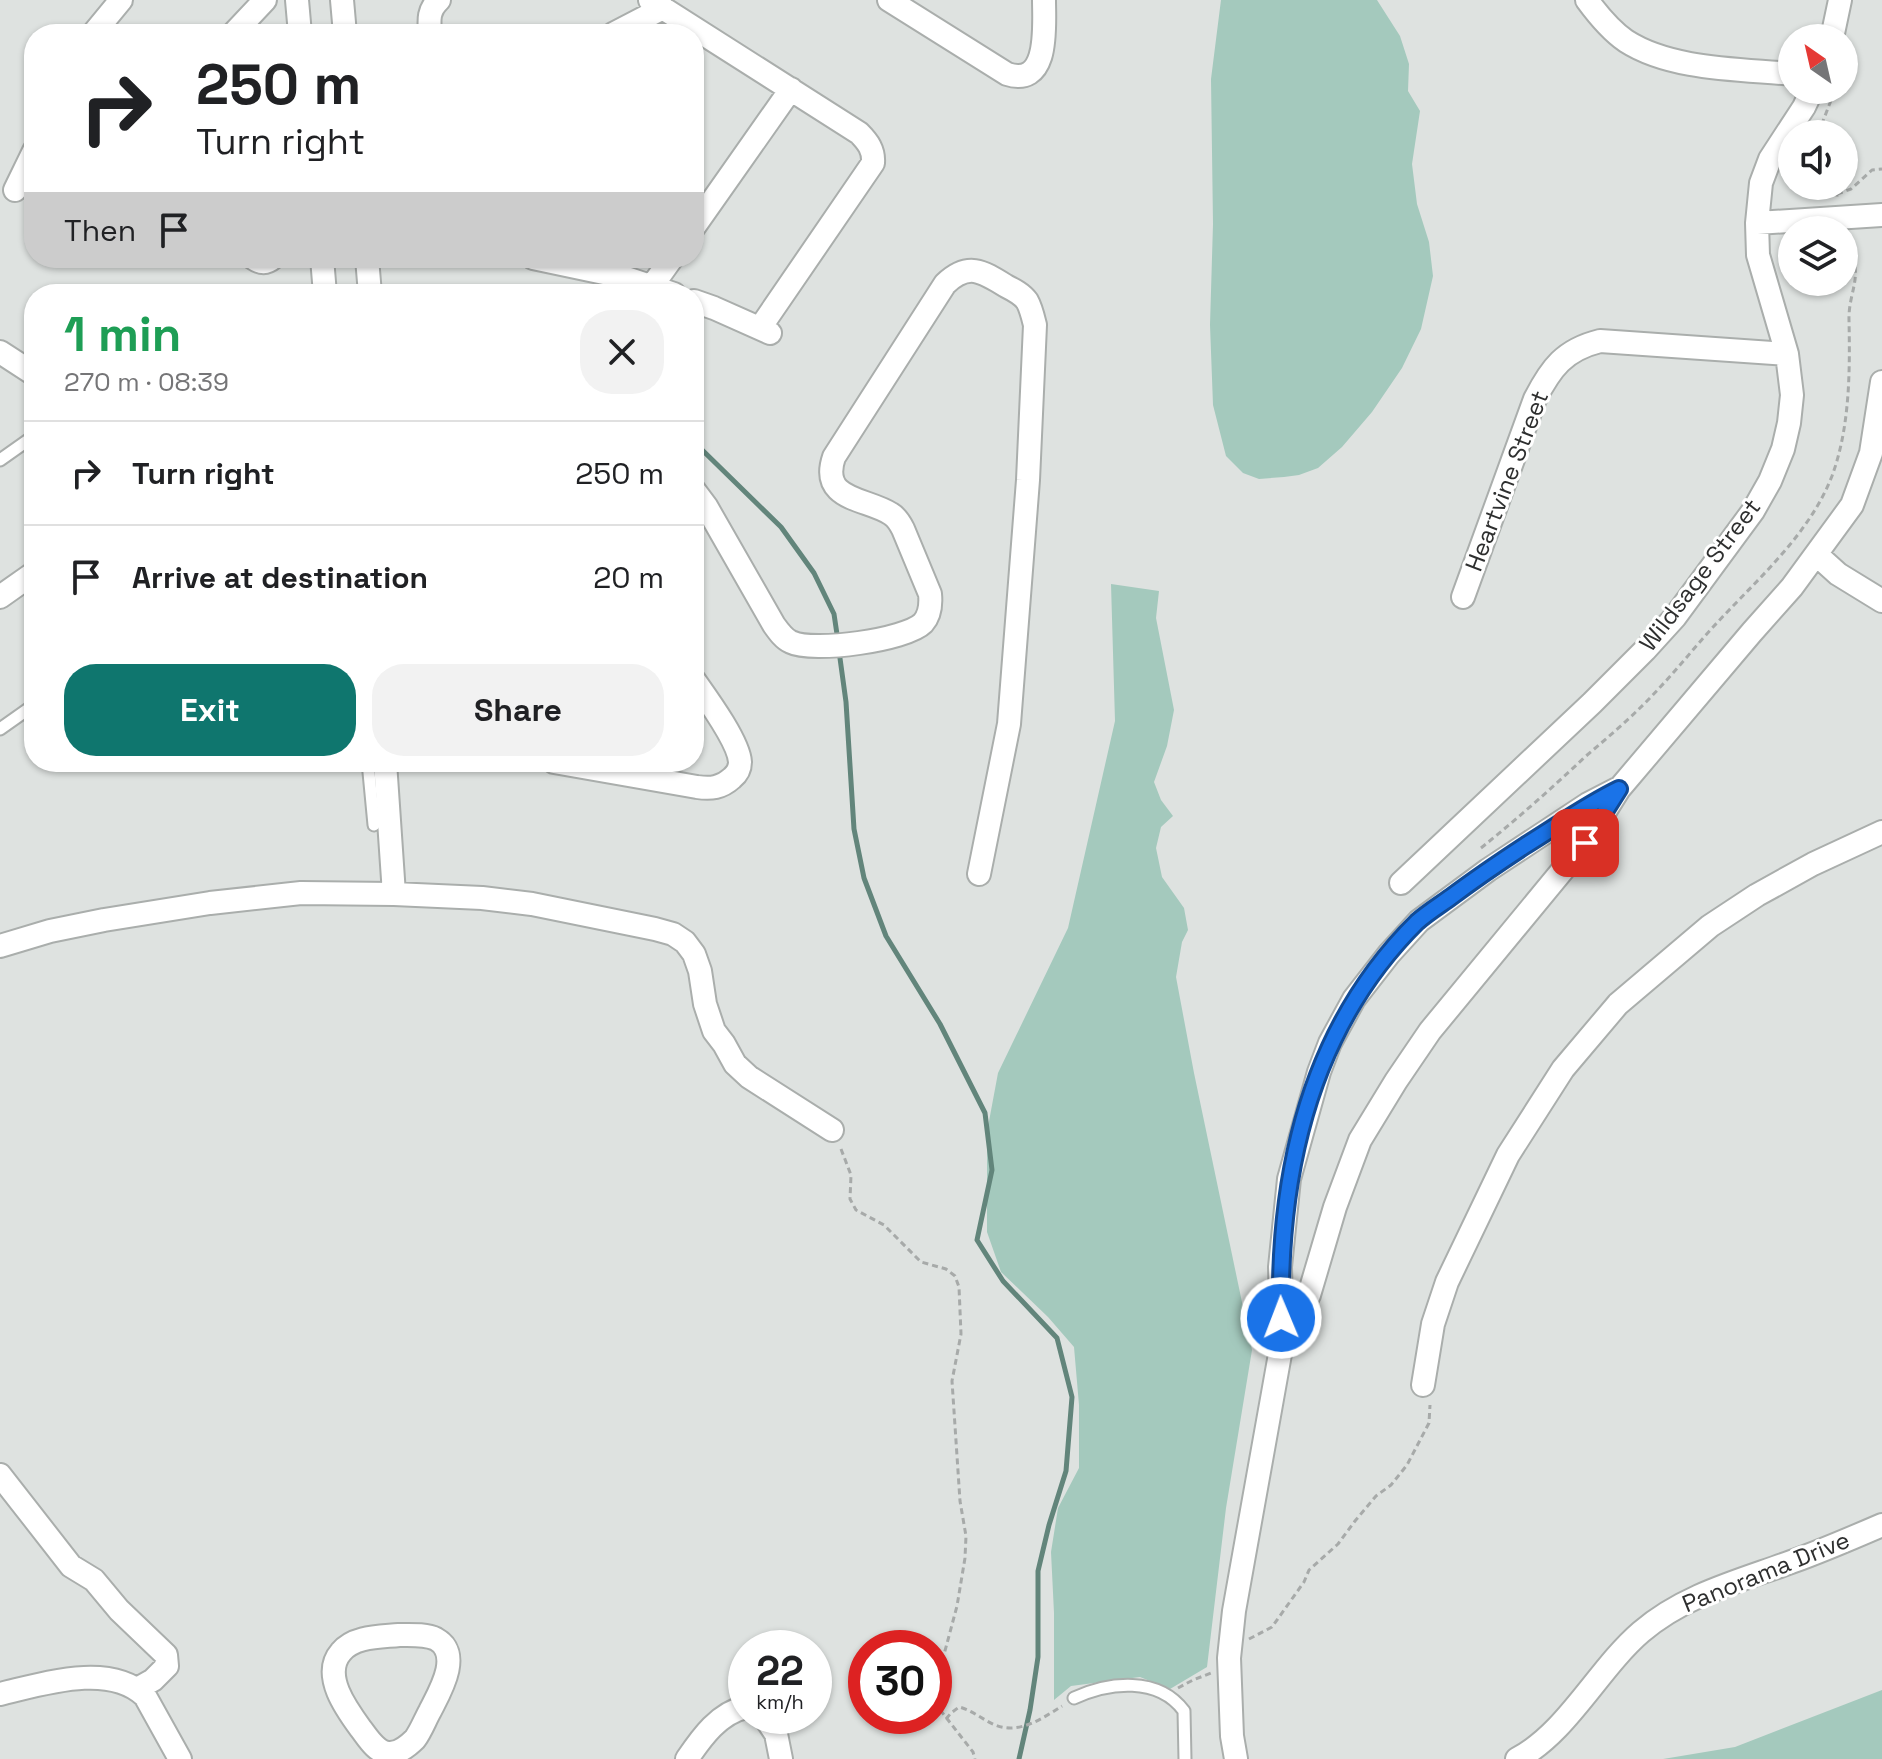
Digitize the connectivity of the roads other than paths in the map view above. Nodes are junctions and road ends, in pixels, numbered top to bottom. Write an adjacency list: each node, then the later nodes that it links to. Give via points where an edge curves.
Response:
1 (121, 0): 11 (street)
2 (265, 0): 12 (street)
3 (297, 0): 13 (street)
4 (342, 0): 14 (street)
5 (439, 0): 15 (street, via 431,9)
6 (889, 0): 7 (street, via 1017,77 1029,74 1038,63)
7 (1044, 0)
8 (1587, 0): 20 (street, via 1626,41 1671,61)
9 (1840, 0): 18 (street)
10 (657, 4): 16 (street); 17 (street)
11 (101, 24)
12 (242, 24)
13 (299, 24)
14 (344, 24)
15 (429, 24)
16 (628, 24)
17 (689, 24)
18 (1835, 24)
19 (704, 34): 21 (street)
20 (1778, 72)
21 (791, 89): 25 (street); 30 (street, via 859,133 873,163 766,332)
22 (1805, 104): 27 (street, Wildsage Street, via 1770,159 1761,183)
23 (24, 172): 24 (street)
24 (15, 190)
25 (704, 213)
26 (1882, 215): 27 (street)
27 (1757, 223): 32 (street, Wildsage Street, via 1758,255)
28 (580, 268): 29 (street)
29 (646, 284)
30 (704, 305)
31 (0, 352): 33 (street)
32 (1787, 354): 41 (street, Heartvine Street, via 1600,341 1567,355 1535,399); 53 (street, Wildsage Street, via 1789,423 1770,481 1753,511 1645,650)
33 (24, 368)
34 (1882, 382): 38 (street, via 1871,453 1857,492)
35 (24, 443): 36 (lane)
36 (0, 460)
37 (704, 503): 52 (street, via 763,607 792,643 817,647 861,642 915,629 928,614 930,594 898,520 842,493 830,468 956,274 975,270 989,275 1028,303 1035,325 1009,724)
38 (1817, 555): 42 (street); 49 (street)
39 (24, 580): 40 (street)
40 (0, 597)
41 (1463, 597)
42 (1882, 601)
43 (704, 696): 48 (street, via 739,758 737,773 722,786 697,787)
44 (24, 712): 45 (lane)
45 (0, 729)
46 (369, 772): 50 (lane)
47 (386, 772): 54 (street)
48 (611, 772)
49 (1619, 789): 57 (street, via 1585,843 1430,1031 1360,1140 1309,1295); 57 (street, via 1488,870 1419,921 1354,999 1319,1072 1289,1179 1280,1267)
50 (374, 825)
51 (1882, 832): 58 (street, via 1813,864 1710,926 1618,1004 1563,1069 1508,1155 1447,1282 1433,1324)
52 (979, 874)
53 (1401, 883)
54 (394, 894): 55 (street, via 301,893 210,903 64,928); 56 (street, via 532,904 673,934 694,954 714,1031 735,1064)
55 (0, 946)
56 (832, 1130)
57 (1282, 1343): 71 (street, via 1234,1611 1229,1658)
58 (1423, 1385)
59 (0, 1475): 61 (street, via 71,1566 94,1580 166,1655 167,1666)
60 (1882, 1525): 72 (street, Panorama Drive, via 1667,1612 1626,1647 1540,1745)
61 (137, 1689): 62 (street, via 104,1677); 67 (street)
62 (0, 1694)
63 (1074, 1698): 70 (lane, via 1118,1686 1146,1686 1171,1697 1184,1711)
64 (728, 1715): 68 (street)
65 (776, 1734): 69 (street)
66 (389, 1756): 66 (street, via 375,1748 346,1708 334,1665 339,1653 357,1641 433,1637 446,1652 444,1681 415,1739)
67 (180, 1759)
68 (687, 1759)
69 (781, 1759)
70 (1185, 1759)
71 (1236, 1759)
72 (1517, 1759)

